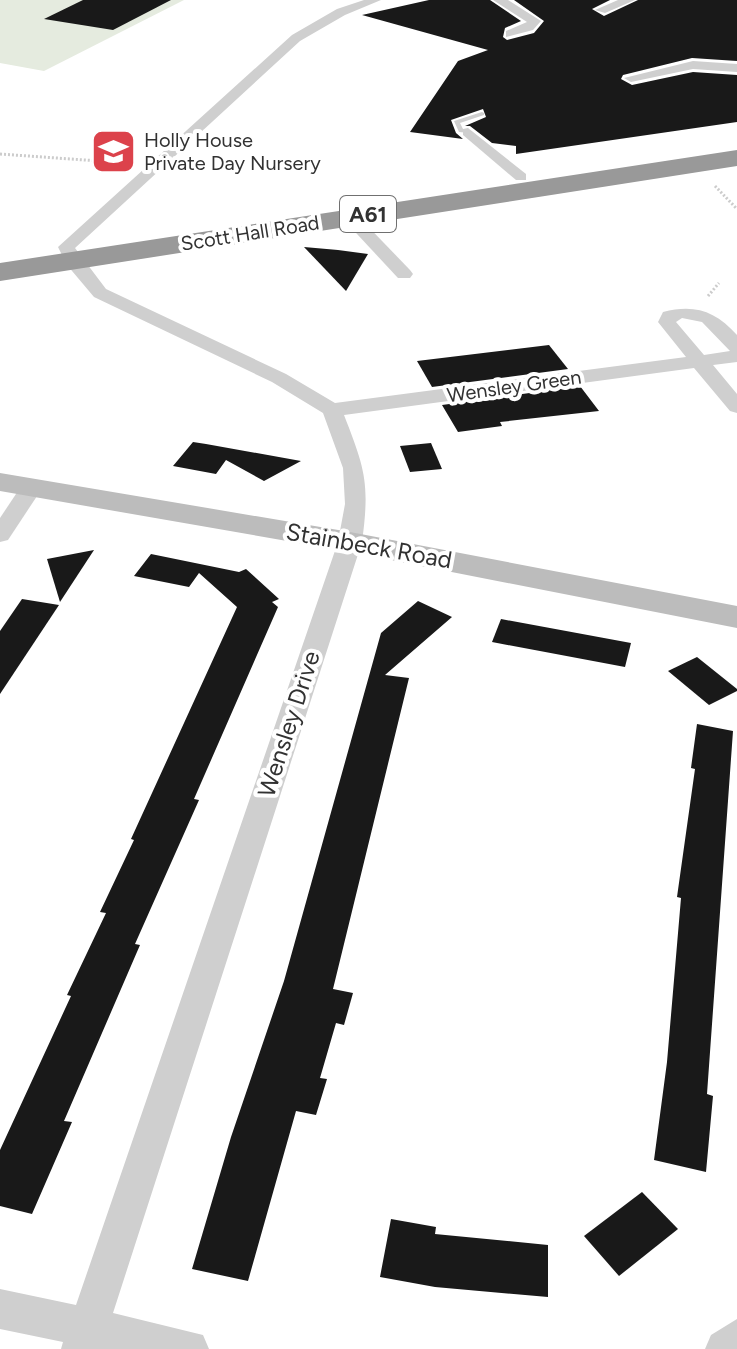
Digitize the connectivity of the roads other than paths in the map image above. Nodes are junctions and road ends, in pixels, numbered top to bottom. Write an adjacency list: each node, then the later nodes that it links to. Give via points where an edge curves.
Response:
1 (499, 0): 5 (street, via 535,21)
2 (629, 0): 4 (street)
3 (368, 1): 14 (street, via 296,38 156,165)
4 (601, 10)
5 (510, 34)
6 (737, 68): 7 (street, via 693,65)
7 (631, 78)
8 (482, 114): 9 (lane, via 456,122)
9 (468, 132): 12 (street)
10 (737, 143): 12 (highway, Scott Hall Road / A61)
11 (737, 158): 13 (highway, Scott Hall Road / A61)
12 (521, 177): 14 (highway, Scott Hall Road / A61)
13 (350, 217): 14 (highway, Scott Hall Road / A61); 17 (street)
14 (77, 247): 15 (highway, Scott Hall Road / A61); 16 (highway, Scott Hall Road / A61); 22 (street, via 100,293 279,378)
15 (0, 257)
16 (0, 272)
17 (404, 274)
18 (737, 347): 20 (street, via 705,315 670,316 667,322)
19 (737, 356): 20 (street, Wensley Green)
20 (697, 361): 21 (street); 22 (street, Wensley Green)
21 (737, 407)
22 (332, 410): 26 (street, Wensley Drive, via 354,468)
23 (0, 482): 24 (street, Stainbeck Road)
24 (32, 487): 25 (street); 26 (street, Stainbeck Road)
25 (0, 535)
26 (350, 542): 27 (street, Stainbeck Road); 29 (street, Wensley Drive)
27 (737, 617)
28 (0, 1309): 29 (street)
29 (84, 1339): 31 (street)
30 (737, 1339): 32 (street)
31 (189, 1349)
32 (725, 1349)

